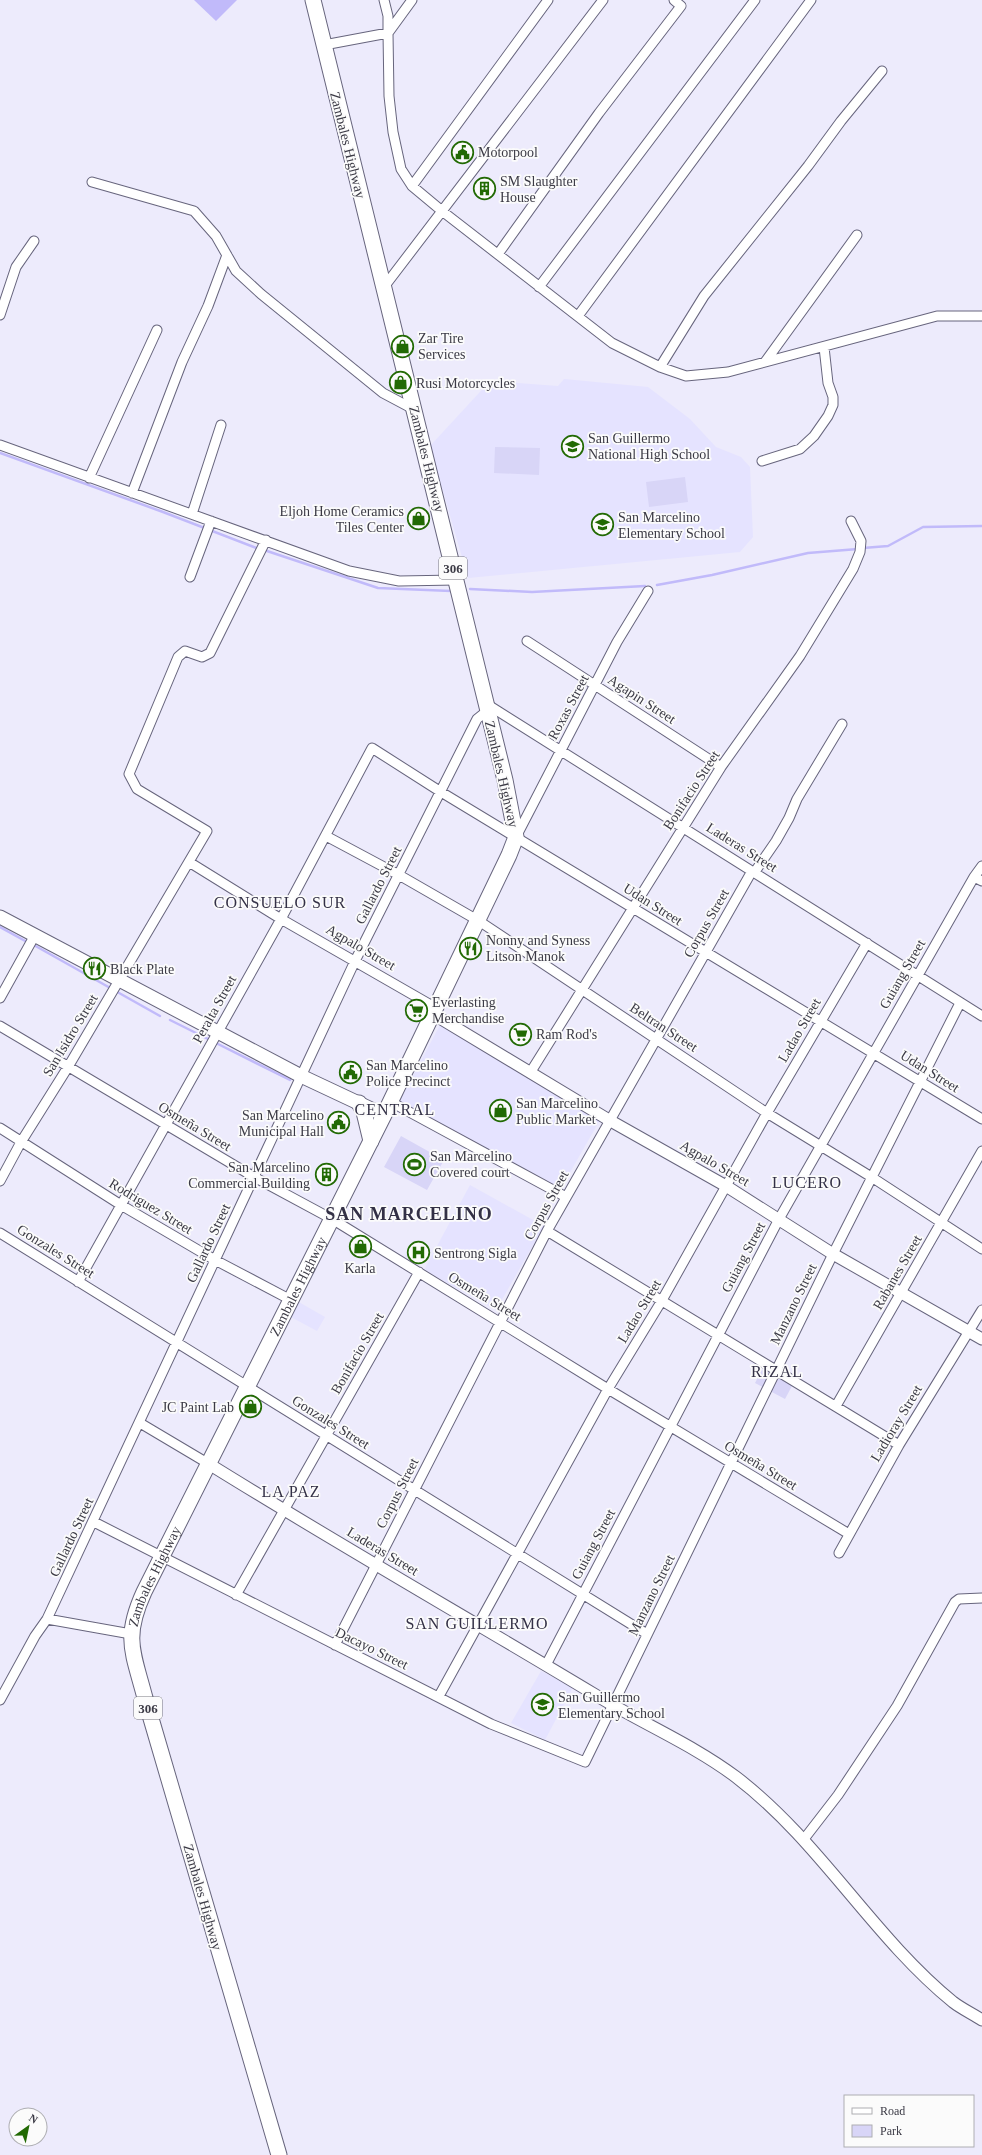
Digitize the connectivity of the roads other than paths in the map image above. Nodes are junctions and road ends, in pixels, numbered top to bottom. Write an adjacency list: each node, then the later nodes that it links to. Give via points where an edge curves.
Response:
1 (314, 0): 10 (main road, Zambales Highway / 306)
2 (384, 0): 9 (street, via 388,16)
3 (412, 0): 9 (street)
4 (548, 0): 13 (street)
5 (603, 0): 14 (street)
6 (674, 0): 17 (street, via 681,6)
7 (755, 0): 20 (street)
8 (811, 0): 22 (street)
9 (388, 33): 10 (street); 13 (street, via 389,96 395,149 401,169)
10 (324, 45): 19 (main road, Zambales Highway / 306)
11 (882, 71): 27 (street, via 704,296)
12 (92, 182): 18 (street, via 194,211 216,236)
13 (412, 186): 14 (street)
14 (442, 210): 17 (street); 19 (street)
15 (857, 235): 26 (street)
16 (34, 241): 21 (street, via 16,268)
17 (498, 254): 20 (street)
18 (227, 255): 28 (street, via 236,271 266,298 383,393); 33 (street, via 208,306 182,362)
19 (384, 287): 28 (main road, Zambales Highway / 306)
20 (539, 287): 22 (street)
21 (0, 314)
22 (578, 316): 27 (street, via 612,343)
23 (982, 316): 25 (street, via 937,316)
24 (157, 330): 32 (street)
25 (824, 347): 26 (street); 31 (street, via 828,383 833,397 833,405 828,416 814,436 800,449)
26 (765, 362): 27 (street, via 728,372 686,376)
27 (660, 367)
28 (415, 410): 39 (main road, Zambales Highway / 306)
29 (221, 425): 34 (street)
30 (0, 445): 32 (street)
31 (762, 461)
32 (89, 478): 33 (street)
33 (132, 493): 34 (street)
34 (192, 514): 36 (street)
35 (851, 521): 47 (street, Bonifacio Street, via 861,541 860,552 853,569 800,656)
36 (209, 527): 37 (street); 38 (street)
37 (264, 545): 39 (street, via 349,571 399,581); 52 (street, San Isidro Street, via 210,653 202,657 185,651 178,657 129,774 137,789 207,831)
38 (190, 577)
39 (456, 580): 43 (main road, Zambales Highway / 306)
40 (648, 592): 42 (street, Roxas Street, via 617,642)
41 (527, 641): 42 (street, Agapin Street)
42 (595, 685): 46 (street, Roxas Street); 47 (street, Agapin Street)
43 (486, 707): 46 (street, Laderas Street); 48 (street, Gallardo Street, via 477,719); 51 (main road, Zambales Highway / 306)
44 (842, 724): 54 (street, Corpus Street, via 797,799 783,830)
45 (372, 748): 48 (street, Udan Street); 50 (street, Peralta Street)
46 (561, 750): 49 (street, Laderas Street); 51 (street, Roxas Street)
47 (721, 766): 49 (street, Bonifacio Street)
48 (441, 792): 51 (street, Udan Street); 55 (street, Gallardo Street)
49 (683, 828): 54 (street, Laderas Street); 57 (street, Bonifacio Street)
50 (326, 836): 55 (street, Beltran Street); 59 (street, Peralta Street)
51 (516, 837): 57 (street, Udan Street); 60 (main road, Zambales Highway / 306)
52 (189, 862): 59 (street, Agpalo Street); 66 (street, San Isidro Street)
53 (982, 866): 56 (street, Guiang Street)
54 (753, 872): 62 (street, Laderas Street); 63 (street, Corpus Street)
55 (399, 875): 60 (street, Beltran Street); 64 (street, Gallardo Street)
56 (978, 879): 65 (street, Guiang Street)
57 (633, 908): 63 (street, Udan Street); 67 (street, Bonifacio Street)
58 (0, 916): 61 (main road)
59 (281, 918): 64 (street, Agpalo Street); 74 (street, Peralta Street)
60 (479, 921): 67 (street, Beltran Street); 70 (main road, Zambales Highway / 306)
61 (35, 935): 66 (main road); 68 (street)
62 (867, 943): 65 (street, Laderas Street); 72 (street, Ladao Street)
63 (706, 953): 72 (street, Udan Street); 75 (street, Corpus Street)
64 (355, 961): 70 (street, Agpalo Street); 79 (street, Gallardo Street)
65 (917, 974): 69 (street, Laderas Street); 76 (street, Guiang Street)
66 (119, 981): 74 (main road); 77 (street, San Isidro Street)
67 (582, 990): 75 (street, Beltran Street); 78 (street, Bonifacio Street)
68 (0, 998)
69 (960, 1002): 71 (street, Laderas Street); 80 (street, Manzano Street)
70 (434, 1011): 78 (street, Agpalo Street); 81 (main road, Zambales Highway / 306)
71 (982, 1016)
72 (820, 1020): 76 (street, Udan Street); 83 (street, Ladao Street)
73 (0, 1026): 77 (street, Osmeña Street)
74 (218, 1032): 79 (main road); 87 (street, Peralta Street)
75 (657, 1039): 83 (street, Beltran Street); 85 (street, Corpus Street)
76 (873, 1052): 80 (street, Udan Street); 91 (street, Guiang Street)
77 (68, 1067): 87 (street, Osmeña Street); 90 (street, San Isidro Street)
78 (530, 1073): 85 (street, Agpalo Street)
79 (301, 1076): 82 (main road); 93 (street, Gallardo Street)
80 (921, 1082): 86 (street, Udan Street); 94 (street, Manzano Street)
81 (391, 1102): 84 (main road, Zambales Highway / 306); 97 (street)
82 (359, 1103): 84 (main road); 89 (main road, via 364,1112)
83 (767, 1113): 91 (street, Beltran Street); 96 (street, Ladao Street)
84 (384, 1116): 89 (main road, Zambales Highway / 306)
85 (609, 1120): 96 (street, Agpalo Street); 97 (street, Corpus Street)
86 (982, 1120)
87 (166, 1124): 93 (street, Osmeña Street); 98 (street, Peralta Street)
88 (0, 1128): 90 (street, Rodriguez Street)
89 (371, 1141): 99 (main road, Zambales Highway / 306)
90 (21, 1142): 95 (street, San Isidro Street); 98 (street, Rodriguez Street)
91 (821, 1145): 94 (street, Beltran Street); 100 (street, Guiang Street)
92 (982, 1151): 101 (street, Rabanes Street)
93 (254, 1177): 99 (street, Osmeña Street); 106 (street, Gallardo Street)
94 (873, 1178): 101 (street, Beltran Street); 105 (street, Manzano Street)
95 (0, 1181)
96 (726, 1186): 100 (street, Agpalo Street); 111 (street, Ladao Street)
97 (566, 1197): 102 (street, Corpus Street)
98 (121, 1205): 106 (street, Rodriguez Street); 108 (street, Peralta Street)
99 (332, 1218): 107 (street, Osmeña Street); 110 (main road, Zambales Highway / 306)
100 (779, 1219): 105 (street, Agpalo Street); 115 (street, Guiang Street)
101 (942, 1222): 104 (street, Beltran Street); 109 (street, Rabanes Street)
102 (547, 1231): 111 (street); 113 (street, Corpus Street)
103 (0, 1232): 108 (street, Gonzales Street)
104 (982, 1249)
105 (833, 1254): 109 (street, Agpalo Street); 118 (street, Manzano Street)
106 (215, 1260): 110 (street, Rodriguez Street); 117 (street, Gallardo Street)
107 (419, 1272): 113 (street, Osmeña Street); 124 (street, Bonifacio Street)
108 (78, 1282): 117 (street, Gonzales Street)
109 (902, 1293): 114 (street, Agpalo Street); 121 (street, Rabanes Street)
110 (291, 1300): 119 (main road, Zambales Highway / 306)
111 (661, 1302): 115 (street); 120 (street, Ladao Street)
112 (982, 1310): 114 (street, Ladioray Street)
113 (500, 1321): 120 (street, Osmeña Street); 128 (street, Corpus Street)
114 (968, 1332): 116 (street, Agpalo Street); 125 (street, Ladioray Street)
115 (717, 1335): 118 (street); 123 (street, Guiang Street)
116 (982, 1340)
117 (176, 1343): 119 (street, Gonzales Street); 122 (street, Gallardo Street)
118 (776, 1370): 121 (street); 126 (street, Manzano Street)
119 (248, 1386): 124 (street, Gonzales Street); 127 (main road, Zambales Highway / 306)
120 (608, 1389): 123 (street, Osmeña Street); 132 (street, Ladao Street)
121 (836, 1406): 125 (street)
122 (140, 1423): 127 (street, Laderas Street); 130 (street, Gallardo Street)
123 (671, 1426): 126 (street, Osmeña Street); 136 (street, Guiang Street)
124 (326, 1435): 128 (street, Gonzales Street); 129 (street, Bonifacio Street)
125 (899, 1445): 131 (street, Ladioray Street)
126 (730, 1463): 131 (street, Osmeña Street); 142 (street, Manzano Street)
127 (209, 1464): 129 (street, Laderas Street); 134 (main road, Zambales Highway / 306)
128 (415, 1490): 132 (street, Gonzales Street); 135 (street, Corpus Street)
129 (283, 1510): 135 (street, Laderas Street); 137 (street, Bonifacio Street)
130 (94, 1522): 134 (street, Dacayo Street); 139 (street, Gallardo Street)
131 (849, 1534): 133 (street, Ladioray Street)
132 (519, 1553): 136 (street, Gonzales Street); 140 (street, Ladao Street)
133 (839, 1553)
134 (162, 1556): 137 (street, Dacayo Street); 141 (main road, Zambales Highway / 306, via 136,1610)
135 (376, 1564): 140 (street, Laderas Street); 143 (street, Corpus Street)
136 (582, 1594): 142 (street, Gonzales Street); 144 (street, Guiang Street)
137 (236, 1595): 143 (street, Dacayo Street)
138 (982, 1598): 148 (street, via 959,1599 956,1602 897,1706 838,1795)
139 (47, 1620): 141 (street); 146 (street, Gallardo Street, via 35,1636)
140 (478, 1625): 144 (street, Laderas Street); 145 (street, Ladao Street)
141 (131, 1634): 150 (main road, Zambales Highway / 306, via 145,1698)
142 (647, 1634): 147 (street, Manzano Street)
143 (335, 1645): 145 (street, Dacayo Street)
144 (546, 1665): 147 (street, Laderas Street)
145 (439, 1696): 147 (street, Dacayo Street, via 491,1724 584,1762)
146 (0, 1700)
147 (612, 1705): 148 (street, Laderas Street, via 689,1746 737,1777)
148 (804, 1839): 149 (street, Laderas Street, via 902,1954 954,2003)
149 (982, 2020)
150 (279, 2155)

